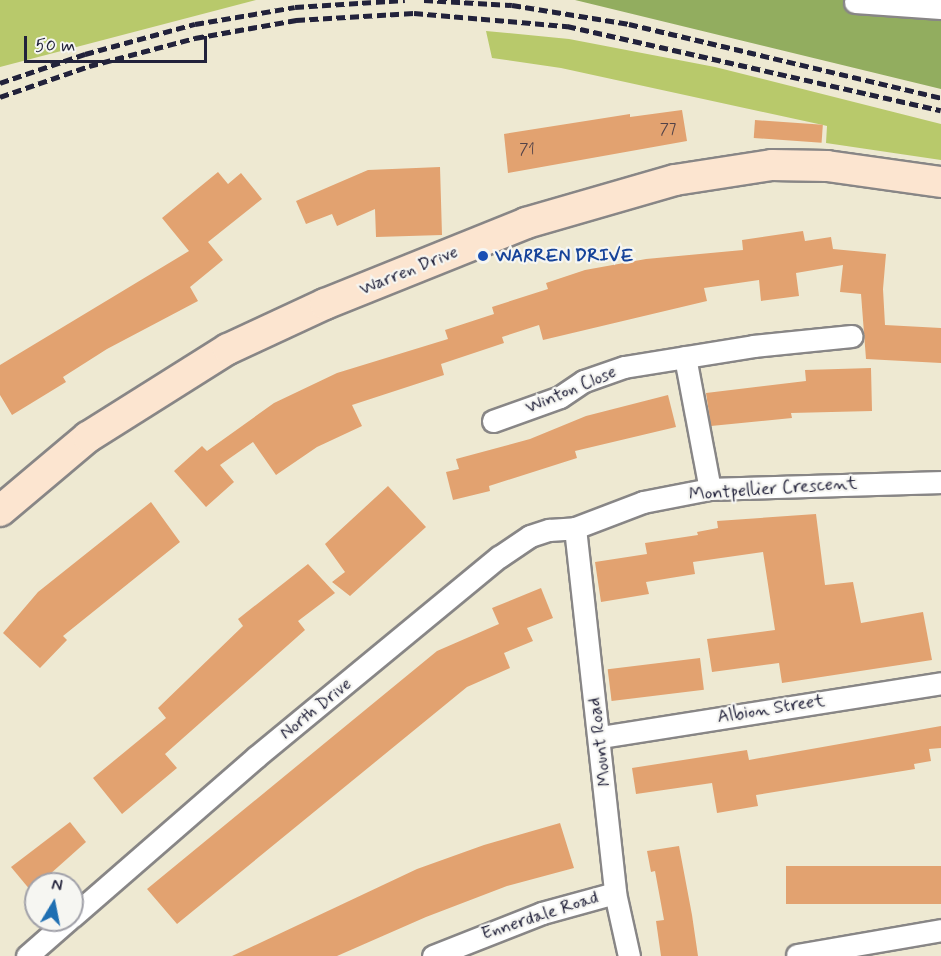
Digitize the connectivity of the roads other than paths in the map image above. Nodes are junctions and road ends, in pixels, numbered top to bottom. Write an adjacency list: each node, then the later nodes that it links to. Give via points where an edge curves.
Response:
1 (855, 2): 2 (street)
2 (941, 8)
3 (941, 182): 9 (street, Warren Drive, via 827,166 772,165 675,180 526,224 325,304 228,349 88,437)
4 (851, 336): 5 (street, Winton Close)
5 (685, 357): 6 (street, Winton Close, via 624,367 584,381 560,397); 8 (street)
6 (494, 421)
7 (941, 482): 8 (street, Montpellier Crescent)
8 (710, 489): 10 (street, Montpellier Crescent, via 643,502)
9 (0, 511)
10 (575, 528): 12 (street, Mount Road); 14 (street, North Drive, via 530,536 499,557 256,757)
11 (941, 683): 12 (street, Albion Street)
12 (600, 736): 13 (street, Mount Road)
13 (615, 893): 19 (street, Ennerdale Road, via 542,912); 20 (street, Mount Road)
14 (84, 907)
15 (941, 930): 17 (street)
16 (54, 932): 18 (street)
17 (797, 955)
18 (27, 956)
19 (433, 956)
20 (629, 956)

